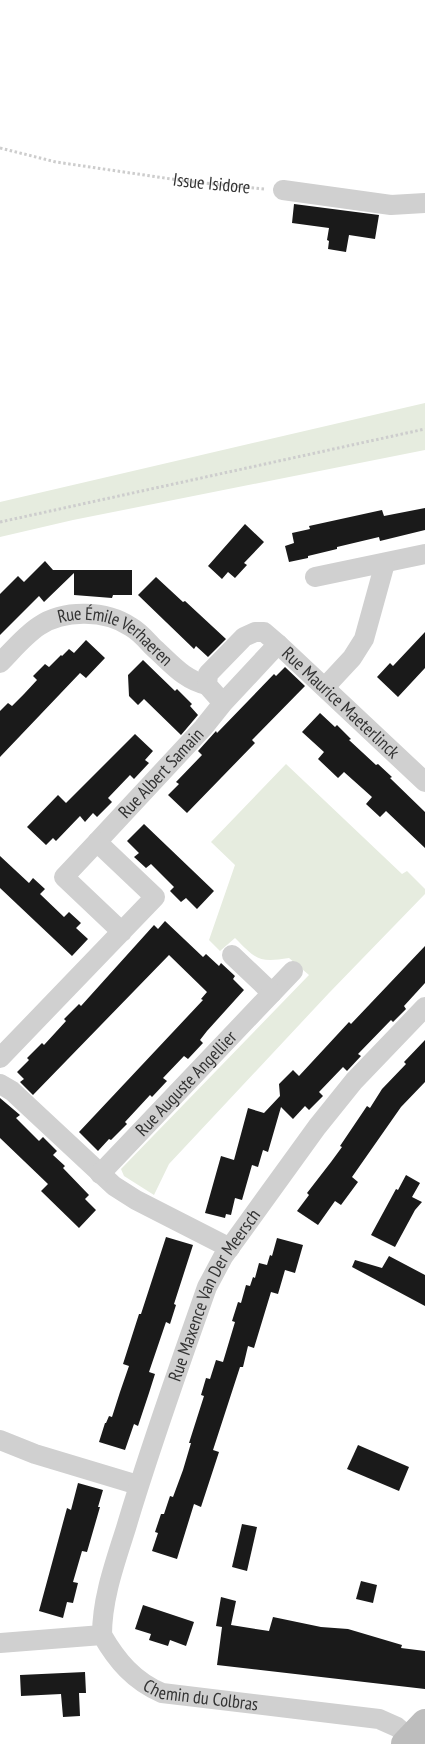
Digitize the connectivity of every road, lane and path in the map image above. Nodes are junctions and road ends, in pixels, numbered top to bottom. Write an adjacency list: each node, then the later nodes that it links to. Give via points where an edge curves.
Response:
1 (0, 148): 2 (path, Issue Isidore, via 56,162 185,181)
2 (283, 190): 3 (street, via 391,205)
3 (425, 203)
4 (425, 429): 5 (path)
5 (0, 522)
6 (425, 554): 7 (street)
7 (385, 563): 8 (street); 12 (street, via 364,639 352,658)
8 (315, 577)
9 (278, 644): 11 (street, via 264,632 244,637 208,674); 12 (street, Rue Maurice Maeterlinck); 13 (street, Rue Albert Samain)
10 (0, 663): 11 (street, Rue Émile Verhaeren, via 46,622 65,616 96,615 131,627 184,675)
11 (207, 685): 13 (street)
12 (325, 687): 14 (street, Rue Maurice Maeterlinck)
13 (223, 703): 15 (street, Rue Albert Samain)
14 (425, 782)
15 (97, 842): 16 (street, Rue Albert Samain, via 64,877); 16 (street, via 155,897)
16 (122, 932): 21 (street)
17 (232, 955): 19 (street)
18 (293, 971): 19 (street, Rue Auguste Angellier)
19 (272, 993): 23 (street, Rue Auguste Angellier)
20 (425, 1007): 24 (street, Rue Maxence Van Der Meersch, via 354,1081)
21 (0, 1058)
22 (0, 1084): 23 (street, via 12,1091)
23 (100, 1174): 24 (street, via 136,1200)
24 (230, 1248): 26 (street, Rue Maxence Van Der Meersch, via 207,1287)
25 (0, 1440): 26 (street)
26 (138, 1486): 27 (street, Rue Maxence Van Der Meersch, via 106,1593)
27 (102, 1635): 28 (street); 29 (street, Chemin du Colbras, via 120,1663 134,1677 162,1692 379,1719)
28 (0, 1642)
29 (415, 1737)

